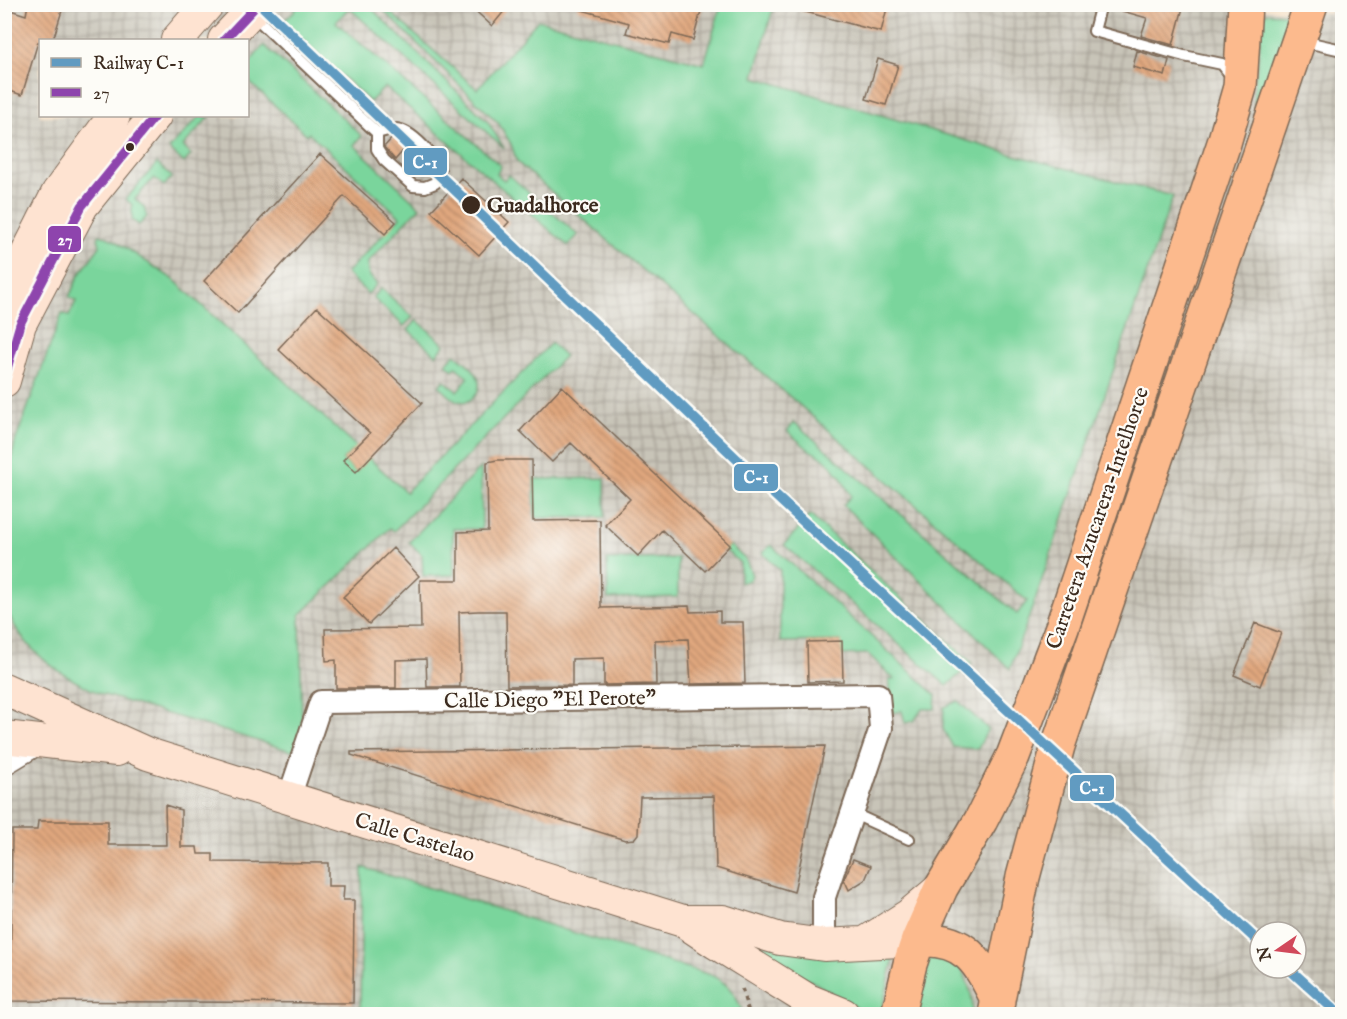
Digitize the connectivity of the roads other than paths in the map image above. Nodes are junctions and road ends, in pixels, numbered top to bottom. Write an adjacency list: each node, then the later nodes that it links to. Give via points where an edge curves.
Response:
1 (208, 4): 6 (main road)
2 (1101, 4): 10 (lane, via 1094,31 1222,64)
3 (1245, 4): 10 (main road, Carretera Azucarera-Intelhorce)
4 (1311, 4): 8 (main road, Carretera Azucarera-Intelhorce)
5 (254, 9): 7 (main road); 13 (lane)
6 (178, 39)
7 (225, 39)
8 (1299, 40): 9 (lane); 29 (main road, Carretera Azucarera-Intelhorce, via 1058,746 1023,877)
9 (1342, 50)
10 (1240, 87): 24 (main road, Carretera Azucarera-Intelhorce, via 1062,627 1013,756)
11 (113, 117): 14 (main road, via 58,192)
12 (153, 117): 15 (main road, via 82,207 20,324)
13 (377, 133): 13 (lane, via 377,148 384,160 413,186 435,183 440,171 436,160 408,133 396,129)
14 (4, 298)
15 (4, 381)
16 (4, 689): 19 (main road, Calle Castelao)
17 (4, 737): 18 (main road, Calle Castelao)
18 (37, 741): 19 (main road, Calle Castelao); 20 (street)
19 (148, 754): 21 (main road, Calle Castelao)
20 (4, 761)
21 (290, 798): 22 (street, Calle Diego "El Perote", via 321,702 879,695 881,728); 25 (main road, Calle Castelao)
22 (852, 813): 23 (lane); 28 (street, via 824,897)
23 (909, 839)
24 (941, 888): 26 (main road, Carretera Azucarera-Intelhorce); 27 (main road, via 909,915)
25 (683, 921): 28 (main road, Calle Castelao, via 723,921 780,939); 30 (main road, Calle Castelao)
26 (918, 940): 27 (main road, Calle Castelao); 29 (main road, via 954,943 970,954 985,975); 32 (main road, Carretera Azucarera-Intelhorce)
27 (864, 943): 28 (main road, Calle Castelao)
28 (824, 945)
29 (996, 1007)
30 (807, 1010): 31 (main road, Calle Castelao)
31 (843, 1014)
32 (898, 1014)

